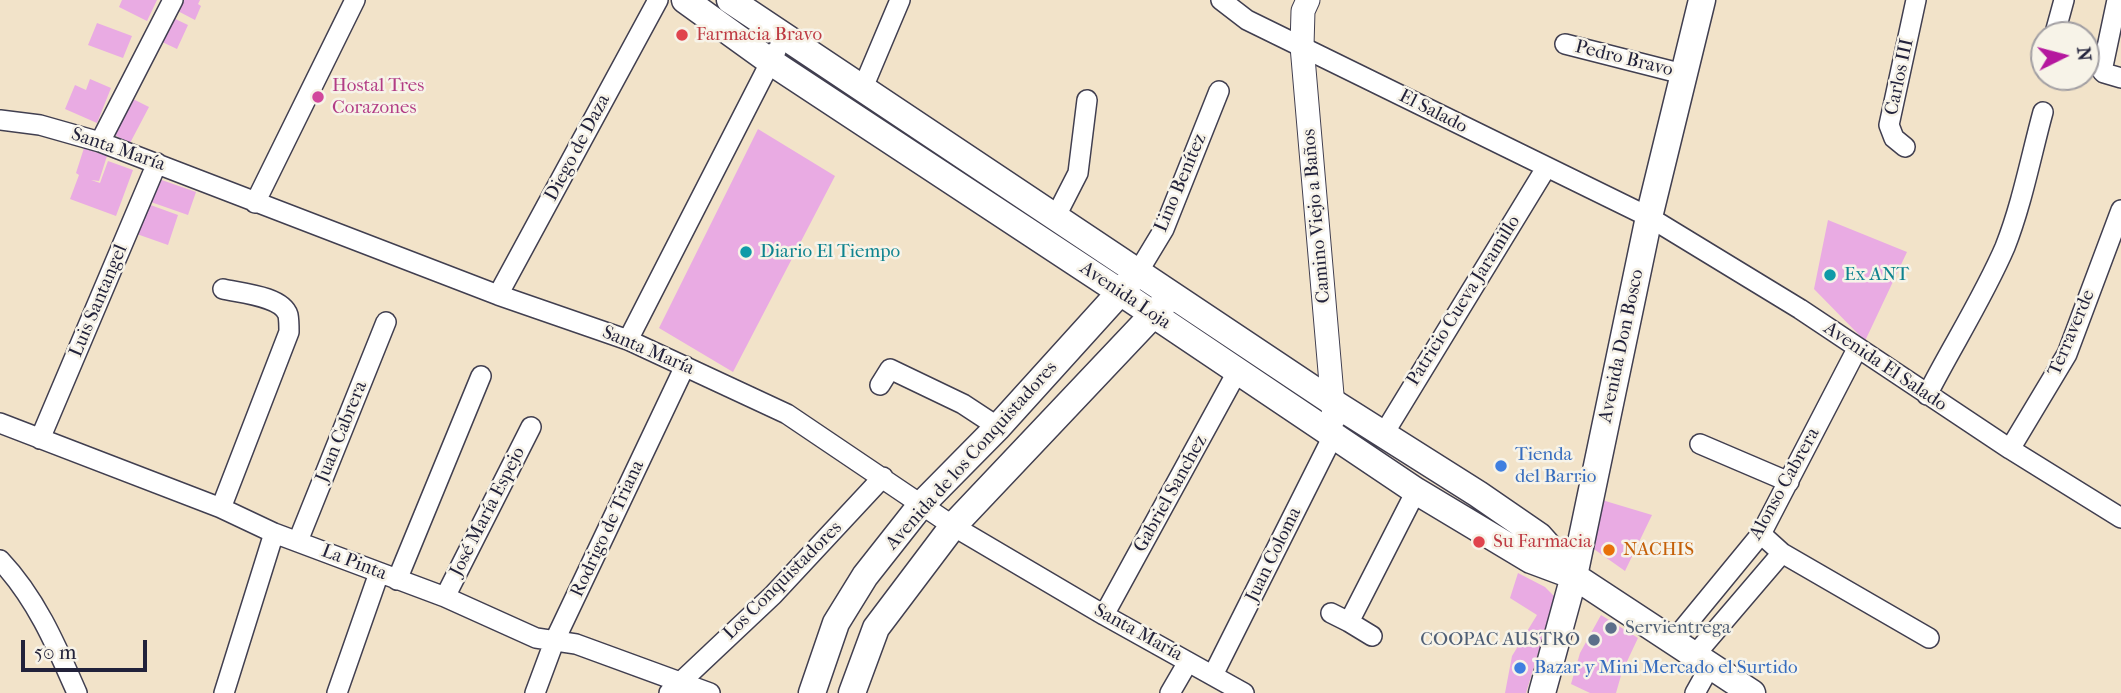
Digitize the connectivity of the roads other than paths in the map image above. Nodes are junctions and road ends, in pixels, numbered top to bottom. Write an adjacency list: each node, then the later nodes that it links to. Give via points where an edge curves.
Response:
1 (173, 0): 25 (street)
2 (355, 0): 29 (street)
3 (658, 0): 36 (street, Diego de Daza)
4 (685, 0): 12 (main road, Avenida Loja)
5 (900, 0): 20 (street)
6 (1221, 0): 16 (street, El Salado, via 1247,20)
7 (1308, 0): 16 (street, Camino Viejo a Baños, via 1303,11)
8 (1702, 0): 18 (main road, Avenida Don Bosco)
9 (1916, 0): 26 (street, Carlos III, via 1889,125 1894,138)
10 (2064, 0): 13 (street)
11 (2117, 0): 19 (street, via 2102,71)
12 (730, 7): 14 (main road, Avenida Loja); 17 (main road, Avenida Loja)
13 (2058, 21)
14 (783, 37): 17 (street); 20 (main road, Avenida Loja)
15 (1565, 44): 18 (street, Pedro Bravo)
16 (1302, 46): 28 (street, El Salado); 47 (street, Camino Viejo a Baños)
17 (771, 62): 35 (main road, Avenida Loja); 40 (street)
18 (1683, 74): 32 (main road, Avenida Don Bosco)
19 (2121, 78)
20 (862, 89): 31 (main road, Avenida Loja)
21 (1219, 90): 33 (street, Lino Benítez, via 1164,229)
22 (1087, 100): 31 (street, via 1078,173)
23 (2043, 112): 46 (street, via 2003,250)
24 (0, 120): 25 (street, Santa María, via 40,125)
25 (100, 142): 27 (street, Santa María)
26 (1905, 147)
27 (157, 163): 29 (street, Santa María); 53 (street, Luis Santangel)
28 (1546, 168): 32 (street, El Salado); 52 (street, Patricio Cueva Jaramillo)
29 (255, 203): 36 (street, Santa María)
30 (2121, 210): 55 (street, Terraverde, via 2067,354)
31 (1056, 216): 33 (main road, Avenida Loja)
32 (1649, 217): 41 (street, Avenida El Salado); 70 (main road, Avenida Don Bosco)
33 (1138, 272): 35 (main road, Avenida de los Conquistadores); 37 (main road, Avenida Loja)
34 (223, 289): 61 (street, via 273,300 284,308 289,332)
35 (1120, 292): 38 (main road, Avenida Loja); 50 (main road, Avenida de los Conquistadores)
36 (498, 295): 40 (street, Santa María)
37 (1172, 295): 38 (main road, Avenida de los Conquistadores); 47 (main road, Avenida Loja)
38 (1153, 314): 43 (main road, Avenida Loja); 63 (main road, Avenida de los Conquistadores)
39 (386, 322): 66 (street, Juan Cabrera)
40 (628, 340): 42 (street, Santa María)
41 (1857, 349): 46 (street, Avenida El Salado); 57 (street, Alonso Cabrera)
42 (685, 366): 56 (street, Santa María, via 788,414); 77 (street, Rodrigo de Triana)
43 (1237, 372): 51 (main road, Avenida Loja); 73 (street, Gabriel Sanchez)
44 (481, 376): 69 (street)
45 (880, 385): 50 (street, via 890,369 963,404)
46 (1927, 395): 55 (street, Avenida El Salado)
47 (1334, 403): 51 (street, Camino Viejo a Baños); 52 (main road, Avenida Loja)
48 (0, 423): 53 (street, La Pinta)
49 (531, 426): 71 (street, José María Espejo)
50 (998, 427): 60 (main road, Avenida de los Conquistadores)
51 (1334, 434): 58 (main road, Avenida Loja); 80 (street, Juan Coloma)
52 (1383, 435): 70 (main road, Avenida Loja, via 1539,536)
53 (40, 439): 61 (street, La Pinta)
54 (1700, 444): 57 (street)
55 (2010, 449): 62 (street, Avenida El Salado)
56 (883, 477): 60 (street, Santa María); 81 (street, Los Conquistadores, via 773,595)
57 (1789, 482): 65 (street, Alonso Cabrera)
58 (1416, 491): 70 (main road, Avenida Loja, via 1531,560); 74 (street)
59 (2121, 494): 62 (street)
60 (921, 505): 63 (street, Santa María); 87 (main road, Avenida de los Conquistadores, via 865,576 836,623)
61 (221, 508): 64 (street, La Pinta)
62 (2117, 515)
63 (953, 526): 73 (street, Santa María); 88 (main road, Avenida de los Conquistadores, via 876,628)
64 (274, 533): 66 (street, La Pinta); 83 (street)
65 (1761, 534): 67 (street); 78 (street, Alonso Cabrera)
66 (298, 541): 69 (street, La Pinta)
67 (1782, 553): 76 (street); 78 (street, Alonso Cabrera)
68 (0, 560): 82 (street, via 19,581 51,633)
69 (388, 576): 71 (street, La Pinta); 84 (street)
70 (1574, 576): 78 (main road, Avenida Loja); 91 (main road, Avenida Don Bosco)
71 (445, 597): 77 (street, La Pinta)
72 (1331, 613): 74 (street)
73 (1104, 615): 79 (street, Santa María)
74 (1349, 622): 75 (street)
75 (1372, 636)
76 (1930, 638)
77 (554, 642): 81 (street, La Pinta, via 576,643); 85 (street, Rodrigo de Triana)
78 (1693, 654): 92 (street); 93 (main road, Avenida Loja)
79 (1188, 662): 80 (street, Santa María); 89 (street)
80 (1213, 675): 90 (street, Santa María)
81 (675, 688): 86 (street, La Pinta)
82 (77, 693)
83 (224, 693)
84 (337, 693)
85 (534, 693)
86 (710, 693)
87 (812, 693)
88 (852, 693)
89 (1171, 693)
90 (1244, 693)
91 (1542, 693)
92 (1695, 693)
93 (1752, 693)

